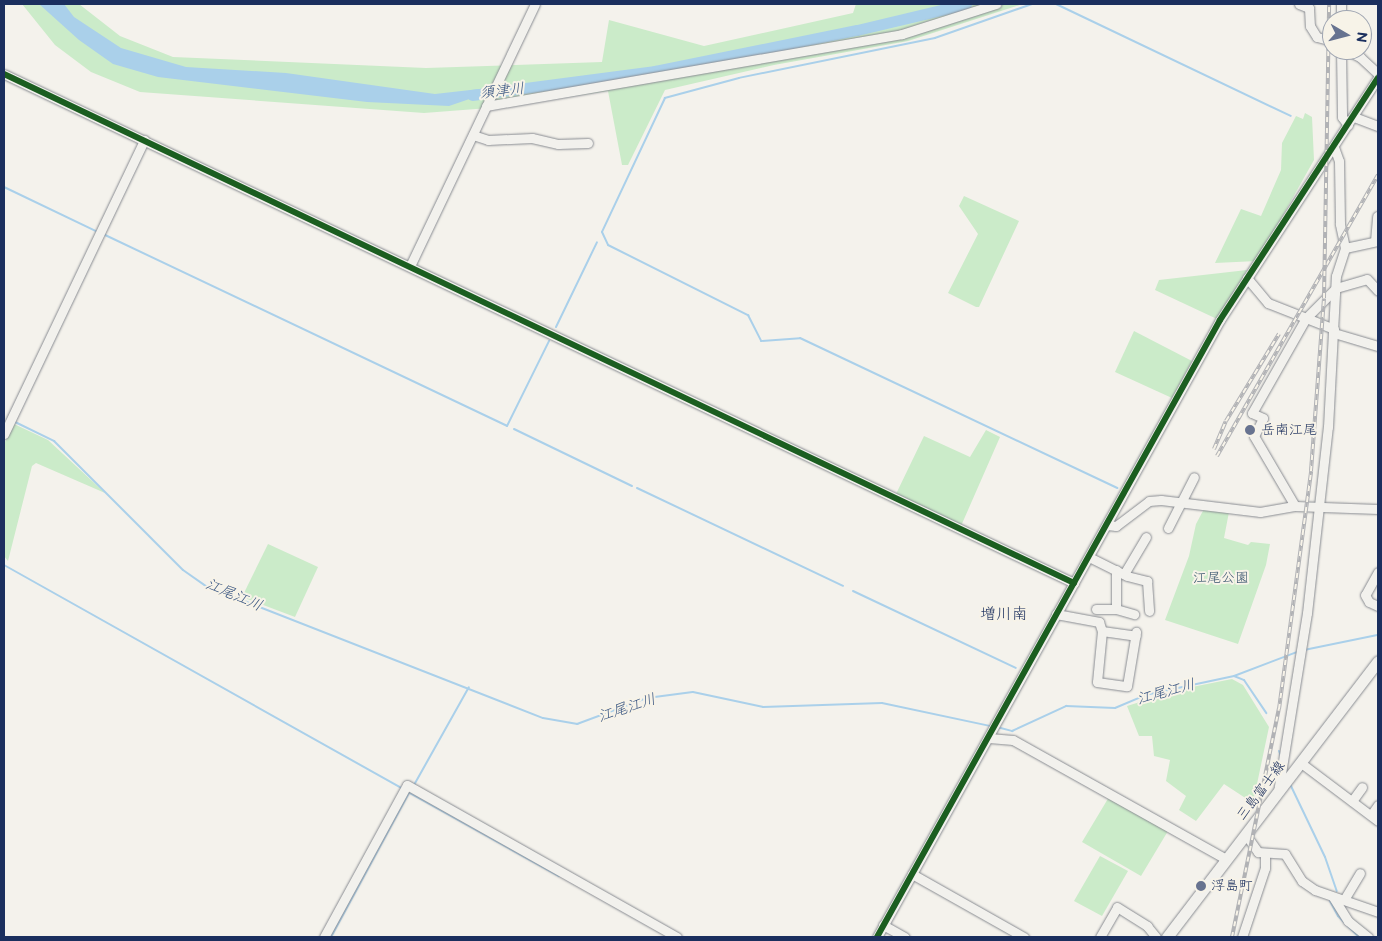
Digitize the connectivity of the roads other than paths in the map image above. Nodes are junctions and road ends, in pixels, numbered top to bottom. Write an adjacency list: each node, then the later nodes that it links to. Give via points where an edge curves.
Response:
1 (535, 4): 10 (street)
2 (996, 4): 10 (street, via 902,34)
3 (1300, 4): 4 (street, via 1310,8 1310,26 1317,38)
4 (1322, 39)
5 (1341, 60): 11 (street, via 1342,117)
6 (1363, 60): 8 (street)
7 (4, 74): 14 (street)
8 (1378, 74)
9 (1378, 78): 11 (street)
10 (486, 106): 13 (street)
11 (1351, 121): 12 (street); 16 (street)
12 (1378, 126)
13 (473, 135): 15 (street, via 488,140 532,138 558,144); 20 (street)
14 (144, 140): 20 (street); 27 (street)
15 (588, 143)
16 (1334, 147): 19 (street, via 1340,161 1340,224); 21 (street)
17 (1377, 216): 18 (street)
18 (1377, 241): 19 (street)
19 (1345, 248): 22 (street, via 1339,263)
20 (410, 266): 39 (street)
21 (1247, 278): 24 (street, via 1268,303); 33 (street, via 1220,320)
22 (1336, 288): 23 (street, via 1368,279); 24 (street); 25 (street)
23 (1378, 291)
24 (1306, 318): 25 (street); 30 (street, via 1252,413 1263,418 1254,436)
25 (1334, 331): 26 (street); 31 (street)
26 (1378, 346)
27 (4, 434)
28 (1194, 477): 29 (street)
29 (1182, 501): 30 (street, via 1260,512); 33 (street, via 1149,501 1116,526); 34 (street)
30 (1295, 506): 31 (street)
31 (1319, 507): 32 (street); 50 (street, via 1281,768)
32 (1378, 509)
33 (1108, 525): 36 (street)
34 (1168, 528)
35 (1146, 537): 37 (street)
36 (1089, 557): 37 (street); 39 (street)
37 (1120, 572): 42 (street); 43 (street, via 1147,581)
38 (1378, 572): 40 (street, via 1365,595 1369,602)
39 (1074, 583): 44 (street)
40 (1378, 606)
41 (1096, 609): 42 (street)
42 (1116, 609): 45 (street)
43 (1149, 611)
44 (1056, 614): 46 (street, via 1099,622); 48 (street)
45 (1134, 614)
46 (1102, 631): 46 (street, via 1136,634 1127,686 1096,682)
47 (1378, 661): 49 (main road, 三島富士線)
48 (990, 737): 57 (street, via 1013,740); 59 (street)
49 (1301, 763): 50 (main road, 三島富士線); 52 (street)
50 (1285, 785): 55 (main road, 三島富士線)
51 (1362, 787): 52 (street)
52 (1352, 801): 54 (street)
53 (1378, 804): 54 (street)
54 (1374, 818)
55 (1246, 835): 56 (street, via 1258,852); 57 (main road, 三島富士線)
56 (1265, 853): 60 (street, via 1286,854 1302,881); 72 (street, via 1265,868)
57 (1226, 860): 71 (main road, 三島富士線)
58 (1360, 873): 61 (street)
59 (912, 874): 63 (street); 68 (street)
60 (1332, 897): 61 (street); 73 (street, via 1348,921)
61 (1345, 898): 62 (street)
62 (1378, 912)
63 (883, 926): 66 (street); 67 (street)
64 (324, 937): 65 (street, via 407,784)
65 (677, 937)
66 (877, 937)
67 (905, 937)
68 (1024, 937)
69 (1100, 937): 70 (street, via 1117,907 1147,926)
70 (1156, 937)
71 (1167, 937)
72 (1242, 937)
73 (1368, 937)

